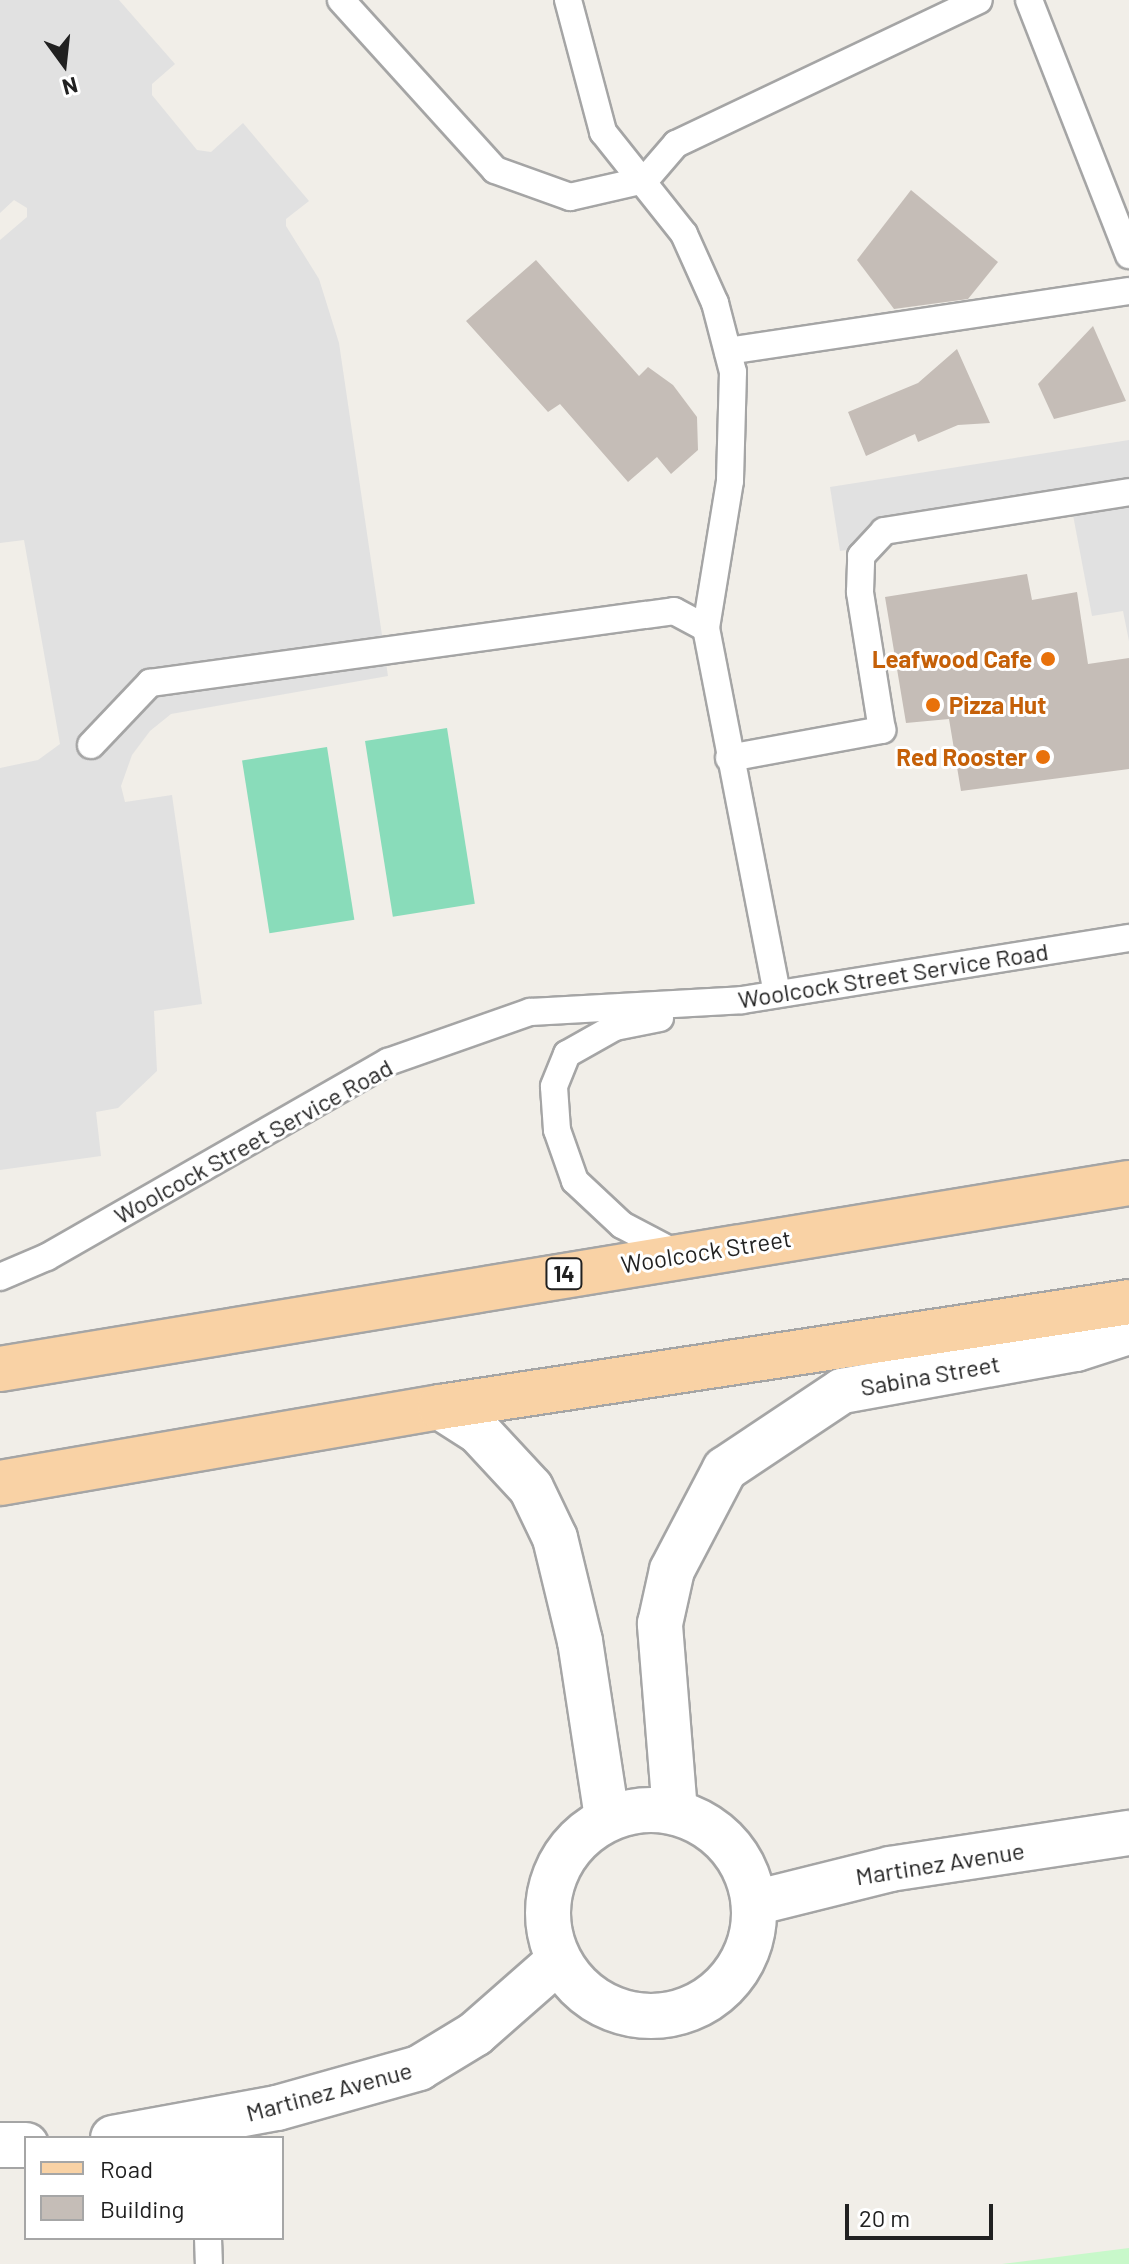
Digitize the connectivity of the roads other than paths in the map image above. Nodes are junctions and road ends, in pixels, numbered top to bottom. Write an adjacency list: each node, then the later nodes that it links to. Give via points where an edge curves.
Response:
1 (341, 0): 5 (lane, via 495,170 570,197)
2 (568, 0): 5 (lane, via 603,132)
3 (979, 0): 5 (lane, via 676,144)
4 (1029, 0): 6 (lane)
5 (645, 180): 8 (lane, via 684,234)
6 (1129, 255)
7 (1129, 291): 8 (lane)
8 (728, 351): 10 (lane, via 733,372 730,481)
9 (1129, 492): 12 (lane, via 884,531 861,556 860,592 882,730)
10 (706, 628): 11 (lane, via 674,611 150,683); 12 (lane)
11 (91, 745)
12 (729, 758): 14 (lane)
13 (1129, 938): 14 (lane, Woolcock Street Service Road)
14 (777, 993): 15 (lane, Woolcock Street Service Road)
15 (742, 1000): 17 (lane, via 615,1027 567,1054 554,1087 557,1130 575,1181 622,1225); 18 (lane, Woolcock Street Service Road, via 530,1012 388,1062 47,1257)
16 (1129, 1183): 17 (main road, Woolcock Street / 14)
17 (679, 1255): 21 (main road, Woolcock Street / 14)
18 (0, 1277)
19 (1129, 1302): 22 (main road)
20 (1129, 1332): 24 (street, Sabina Street, via 1076,1349 842,1391 725,1469 672,1570 660,1624)
21 (0, 1369)
22 (440, 1407): 23 (main road); 25 (street, via 479,1432 531,1488 555,1538 580,1641)
23 (0, 1483)
24 (675, 1812): 25 (street, via 642,1809); 27 (street, via 708,1826 734,1850)
25 (607, 1818): 28 (street, via 577,1839 550,1884 546,1920)
26 (1129, 1833): 27 (street, Martinez Avenue, via 890,1869)
27 (754, 1903): 28 (street, via 752,1938 741,1964 717,1992 686,2011 650,2017 610,2009 579,1990)
28 (558, 1961): 29 (street, Martinez Avenue, via 475,2034 419,2068)
29 (206, 2130): 30 (street, Martinez Avenue)
30 (136, 2136)
31 (0, 2145): 32 (street)
32 (24, 2145)
33 (208, 2240): 34 (lane)
34 (209, 2264)

